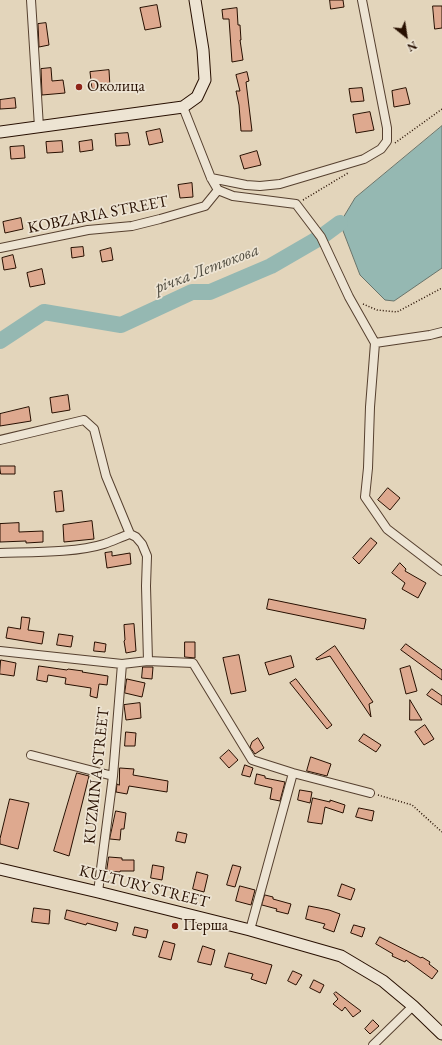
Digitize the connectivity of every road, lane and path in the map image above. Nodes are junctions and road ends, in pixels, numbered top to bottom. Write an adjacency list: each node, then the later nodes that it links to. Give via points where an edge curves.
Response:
1 (31, 0): 5 (street)
2 (195, 0): 4 (street, via 205,80 197,97)
3 (362, 0): 7 (street, via 387,128 387,141 364,159 280,184 246,185)
4 (183, 107): 5 (street); 7 (street)
5 (39, 127): 6 (street)
6 (0, 132)
7 (211, 178): 8 (street)
8 (218, 190): 9 (street, KOBZARIA STREET, via 204,206 160,219 132,226 88,230); 11 (street, via 232,196 296,204 321,237)
9 (0, 248)
10 (442, 288): 11 (path, via 397,312 377,310)
11 (349, 297): 13 (street)
12 (442, 332): 13 (street)
13 (375, 343): 17 (street, via 365,497 387,529)
14 (0, 440): 15 (street, via 84,420 94,429 106,476)
15 (130, 534): 16 (street, via 104,544 76,549); 19 (street, via 142,544 147,556)
16 (0, 553)
17 (442, 571)
18 (0, 651): 20 (street)
19 (148, 661): 20 (street); 22 (street, via 193,663 252,760)
20 (122, 664): 23 (street, KUZMINA STREET)
21 (31, 755): 23 (street)
22 (294, 773): 24 (street); 28 (street)
23 (113, 776): 27 (street, KUZMINA STREET)
24 (370, 792): 25 (path, via 412,805)
25 (442, 832)
26 (0, 869): 27 (street, KULTURY STREET)
27 (98, 892): 28 (street, KULTURY STREET)
28 (250, 930): 29 (street, KULTURY STREET, via 341,956 383,981)
29 (413, 1006): 30 (street, KULTURY STREET); 31 (street)
30 (442, 1034)
31 (373, 1045)

